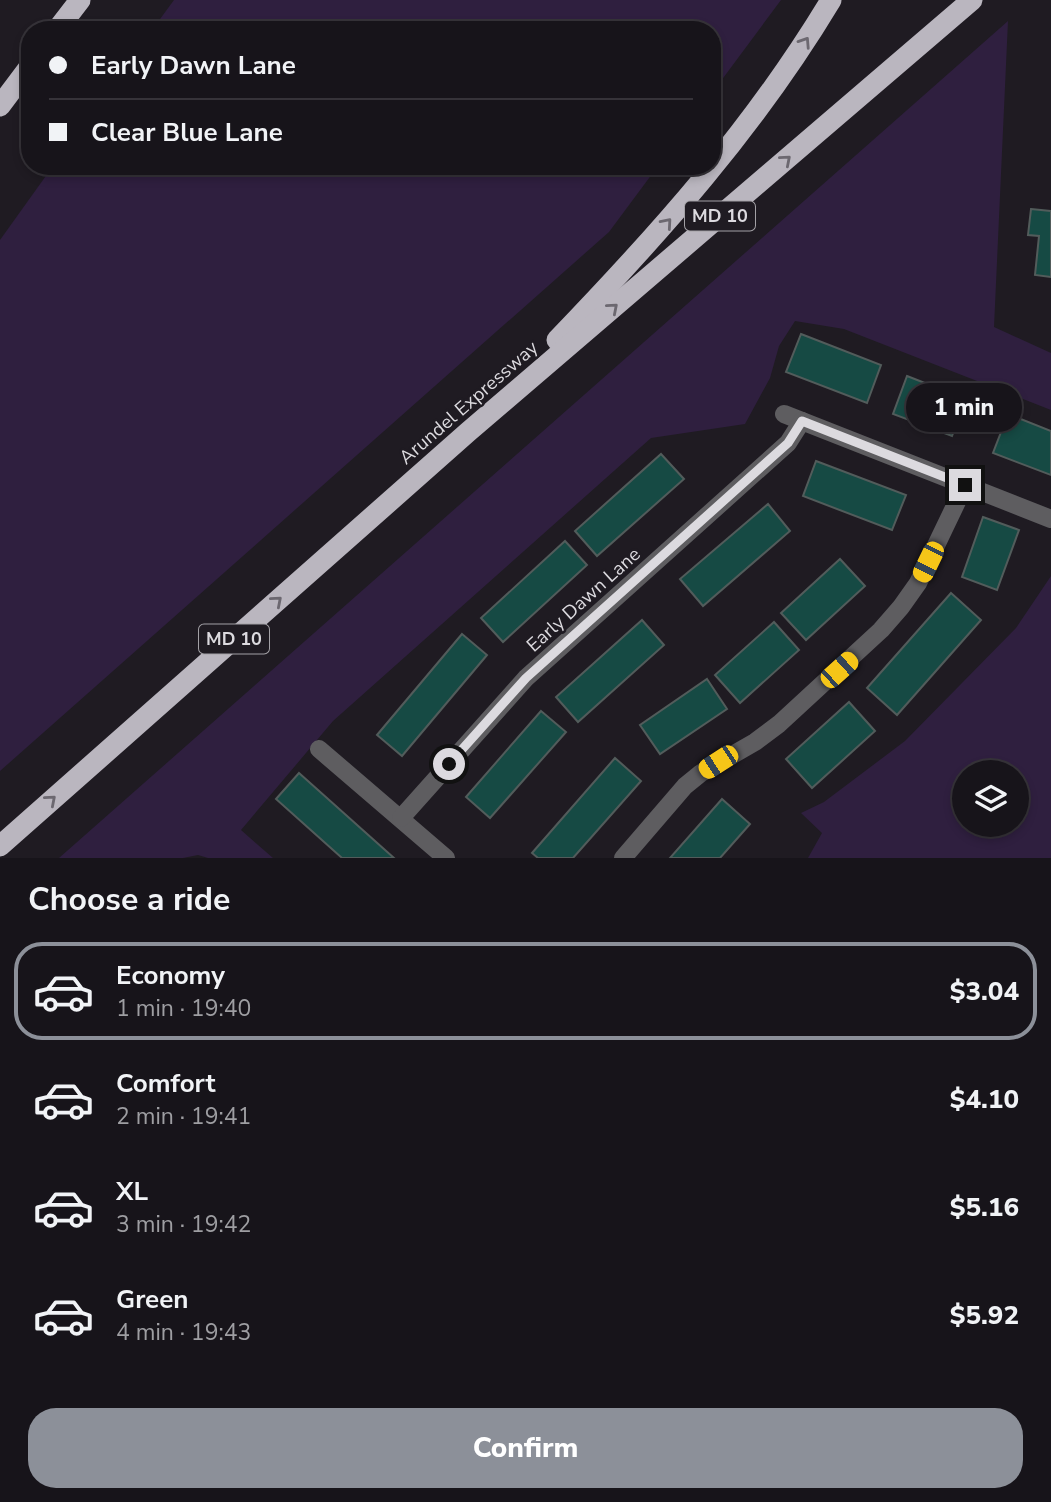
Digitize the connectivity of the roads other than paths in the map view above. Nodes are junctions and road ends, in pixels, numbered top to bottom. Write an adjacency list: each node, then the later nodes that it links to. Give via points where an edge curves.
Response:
1 (79, 0): 4 (highway)
2 (831, 0): 7 (highway, one-way to 2, via 783,75)
3 (972, 0): 11 (highway, Arundel Expressway / MD 10, one-way to 3)
4 (64, 21)
5 (21, 78): 6 (highway)
6 (0, 106)
7 (721, 157)
8 (707, 175): 11 (highway, one-way to 8, via 642,251)
9 (785, 414): 10 (street)
10 (802, 421): 12 (street); 15 (street, Early Dawn Lane, via 788,443 526,678)
11 (468, 432): 16 (highway, Arundel Expressway / MD 10, one-way to 11)
12 (965, 485): 13 (street); 18 (street, via 918,583 881,630 779,724 685,786)
13 (1051, 519)
14 (319, 748): 15 (street)
15 (401, 818): 17 (street)
16 (0, 846)
17 (446, 858)
18 (623, 858)

